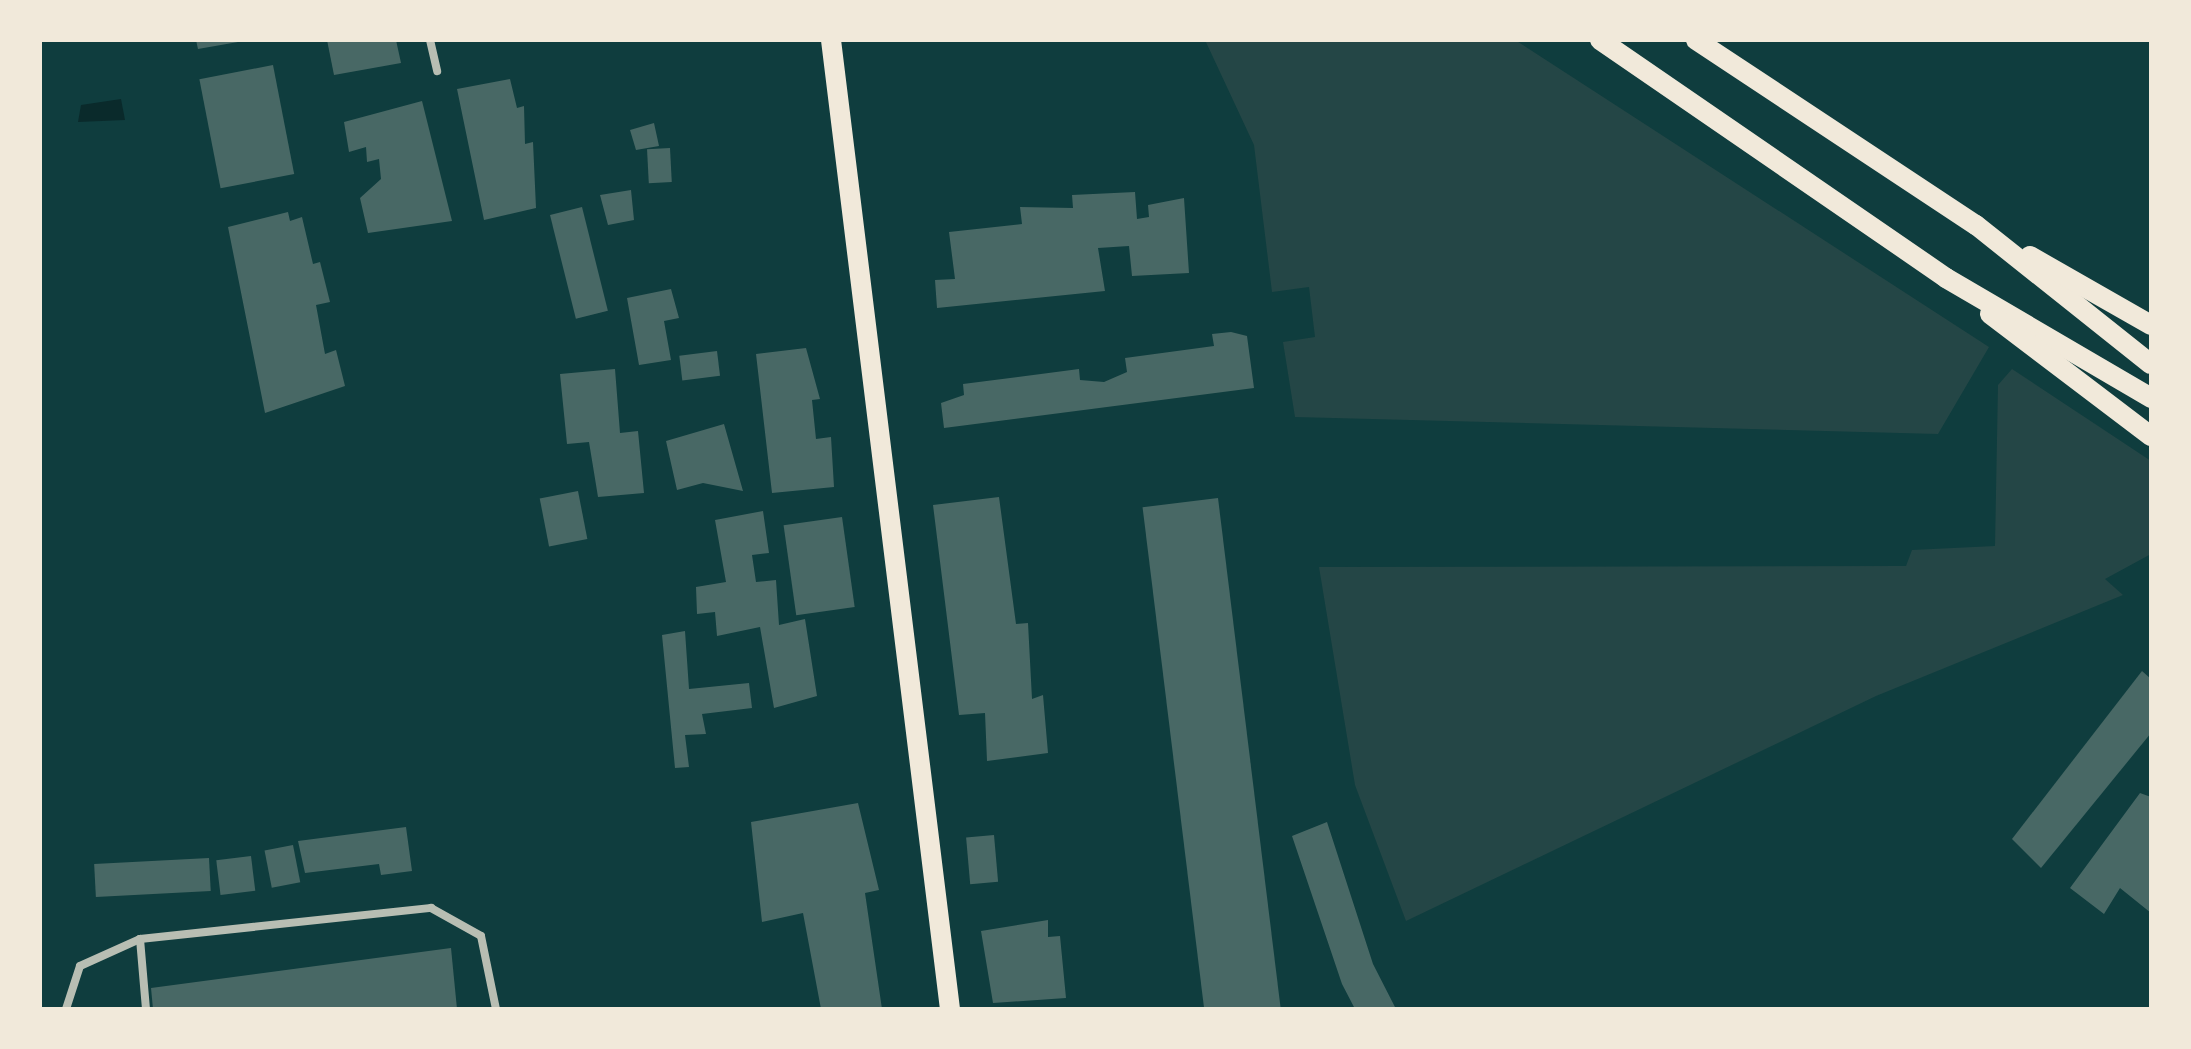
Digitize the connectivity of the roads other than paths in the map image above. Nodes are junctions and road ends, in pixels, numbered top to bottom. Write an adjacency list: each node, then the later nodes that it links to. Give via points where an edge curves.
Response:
1 (430, 40): 5 (lane)
2 (831, 40): 16 (main road)
3 (1600, 40): 7 (main road)
4 (1696, 40): 6 (main road)
5 (437, 70)
6 (1976, 225): 8 (main road); 9 (main road)
7 (1946, 278): 10 (main road); 11 (main road)
8 (2151, 325)
9 (2151, 364)
10 (2151, 398)
11 (2151, 436)
12 (140, 939): 13 (lane, via 80,966); 14 (lane); 15 (lane, via 431,908 481,936)
13 (66, 1009)
14 (146, 1009)
15 (496, 1009)
16 (950, 1009)

